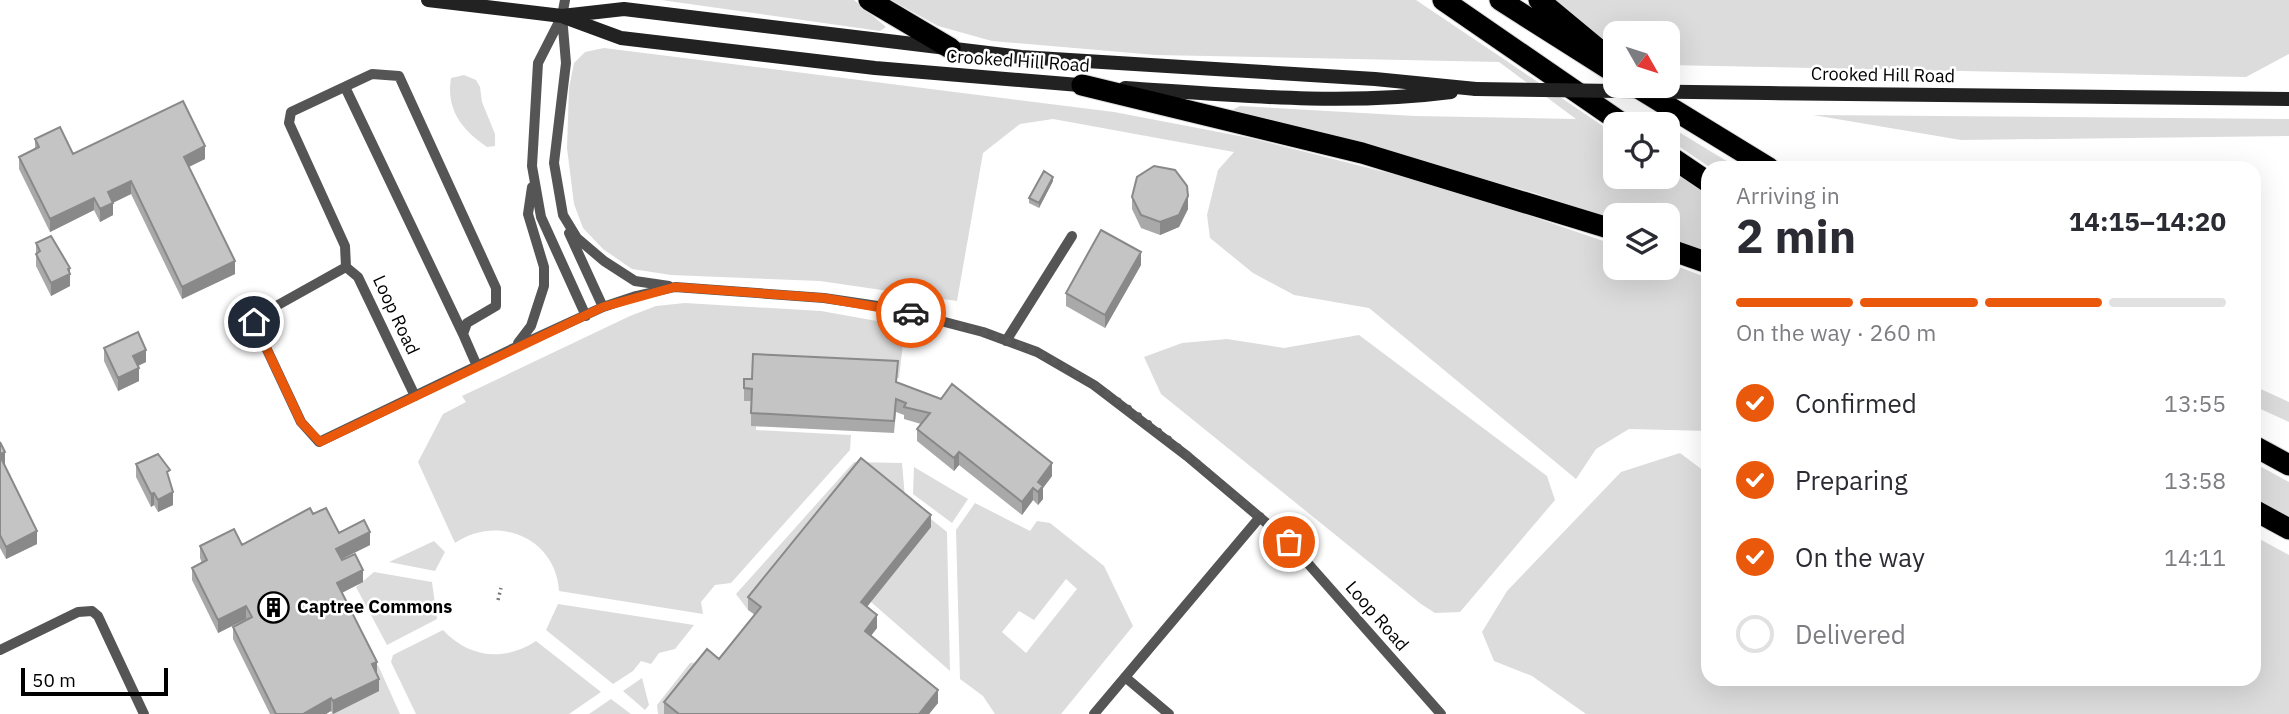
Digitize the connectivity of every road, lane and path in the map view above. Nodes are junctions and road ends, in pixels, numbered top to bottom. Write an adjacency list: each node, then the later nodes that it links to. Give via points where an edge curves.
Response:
1 (428, 0): 7 (main road, Crooked Hill Road)
2 (565, 0): 7 (lane)
3 (869, 0): 8 (highway)
4 (1443, 0): 18 (highway)
5 (1500, 0): 10 (highway)
6 (1539, 0): 9 (highway)
7 (562, 16): 8 (main road, Crooked Hill Road, via 624,9); 11 (main road, Crooked Hill Road, via 621,38 875,68); 22 (lane, via 538,63); 23 (lane, via 566,63 554,163)
8 (950, 48): 13 (main road, Crooked Hill Road)
9 (1603, 53)
10 (1603, 65)
11 (1082, 85): 13 (main road, Crooked Hill Road, via 1411,97); 24 (highway, via 1362,153)
12 (345, 87): 28 (lane, via 291,113 289,123 345,246); 32 (lane); 32 (lane, via 372,74 399,76 496,288 496,306 467,323)
13 (1476, 89): 16 (main road, Crooked Hill Road, bridge)
14 (1654, 98): 17 (highway)
15 (1659, 98): 17 (highway)
16 (2289, 99)
17 (1674, 110): 19 (highway)
18 (1606, 112)
19 (1758, 161)
20 (1680, 163): 21 (highway)
21 (1701, 177)
22 (533, 181): 31 (lane, via 547,233); 34 (lane, via 528,214 544,267 544,286 531,327)
23 (563, 215): 29 (lane, via 577,238 635,281); 30 (lane)
24 (1603, 226)
25 (1072, 236): 33 (lane)
26 (1680, 253): 27 (highway)
27 (1701, 261)
28 (346, 267): 36 (lane, Loop Road, via 358,277); 36 (lane, Loop Road, via 254,322 301,422 320,442)
29 (675, 287): 30 (lane, Loop Road); 33 (lane, Loop Road, via 891,308)
30 (603, 307): 31 (lane, Loop Road)
31 (586, 316): 34 (lane, Loop Road)
32 (463, 334): 35 (lane)
33 (1006, 341): 40 (lane, Loop Road, via 1037,352 1094,384)
34 (514, 348): 35 (lane, Loop Road)
35 (477, 366): 36 (lane, Loop Road)
36 (415, 396)
37 (2261, 450): 38 (highway)
38 (2286, 463)
39 (2261, 514): 41 (highway)
40 (1259, 517): 45 (lane); 49 (lane, Loop Road, via 1289,542)
41 (2289, 529)
42 (501, 588): 43 (path)
43 (498, 600)
44 (0, 650): 46 (lane, via 78,612 92,611)
45 (1125, 677): 47 (lane); 48 (lane)
46 (144, 714)
47 (1094, 714)
48 (1169, 714)
49 (1441, 714)

